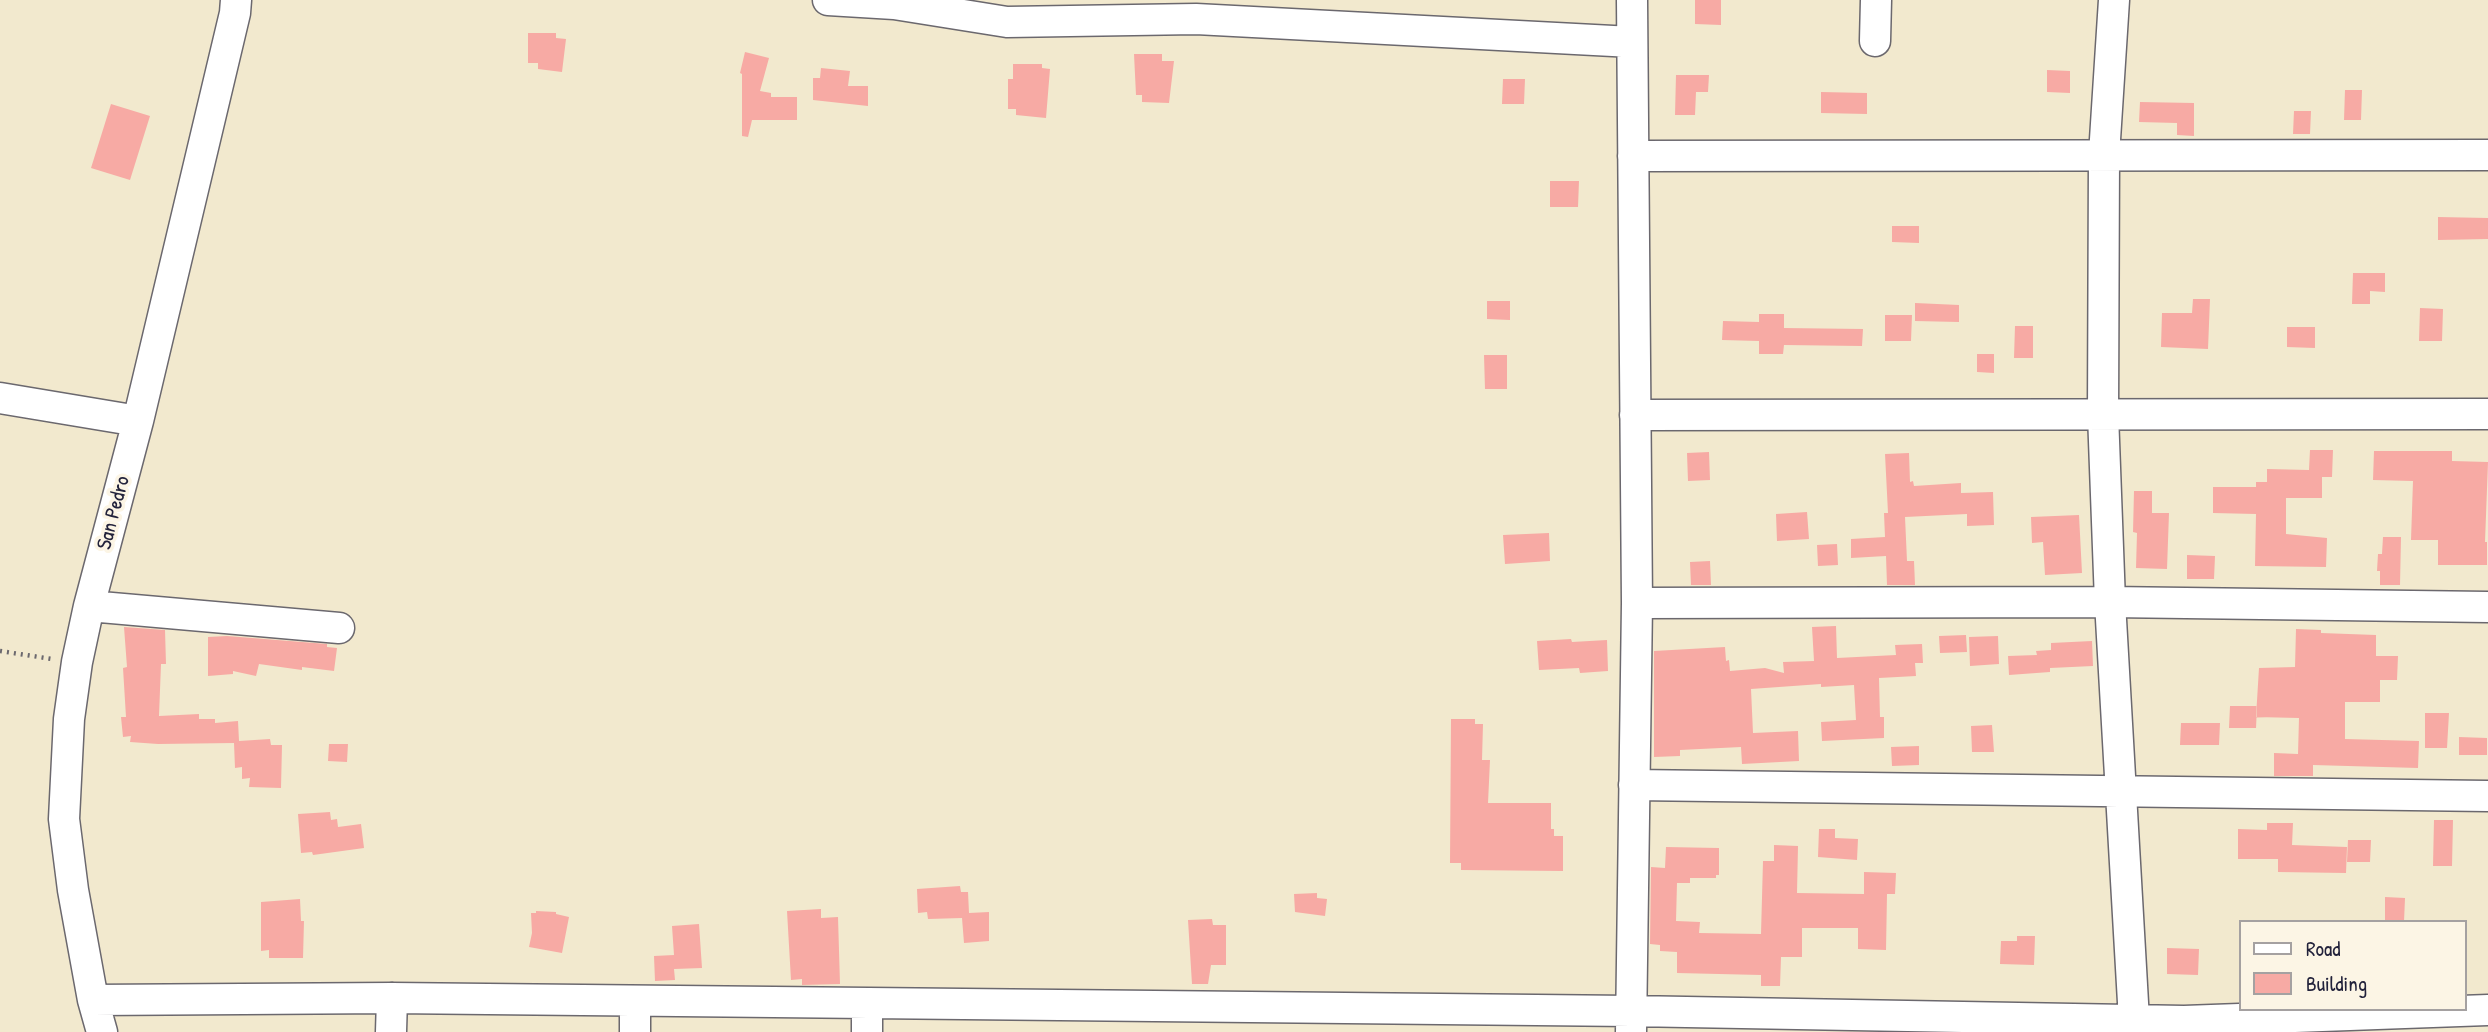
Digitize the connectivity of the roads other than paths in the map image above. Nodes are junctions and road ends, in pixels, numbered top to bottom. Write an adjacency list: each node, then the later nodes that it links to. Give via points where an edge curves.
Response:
1 (236, 0): 16 (street, San Pedro)
2 (828, 0): 6 (street, via 894,4 1007,22)
3 (1632, 0): 8 (street)
4 (1876, 0): 7 (street)
5 (2114, 0): 9 (street)
6 (1197, 9): 8 (street)
7 (1875, 41)
8 (1632, 42): 11 (street)
9 (2104, 155): 10 (street); 11 (street); 13 (street)
10 (2488, 155)
11 (1633, 156): 15 (street)
12 (0, 398): 16 (street)
13 (2103, 414): 14 (street); 15 (street); 17 (street)
14 (2488, 414)
15 (1635, 415): 18 (street)
16 (138, 421): 19 (street, San Pedro)
17 (2110, 602): 18 (street); 20 (street); 23 (street)
18 (1637, 603): 22 (street)
19 (89, 606): 21 (street); 26 (street, San Pedro, via 69,719 64,819)
20 (2488, 607)
21 (340, 628)
22 (1634, 785): 23 (street); 33 (street)
23 (2121, 791): 24 (street); 32 (street)
24 (2488, 796)
25 (392, 998): 26 (street); 27 (street); 36 (street)
26 (93, 1000): 35 (street, San Pedro)
27 (635, 1001): 29 (street); 37 (street)
28 (2488, 1010): 34 (street)
29 (867, 1018): 30 (street)
30 (1132, 1019): 31 (street)
31 (1393, 1020): 33 (street)
32 (2134, 1020): 33 (street); 34 (street)
33 (1631, 1021)
34 (2184, 1026)
35 (102, 1032)
36 (391, 1032)
37 (635, 1032)

